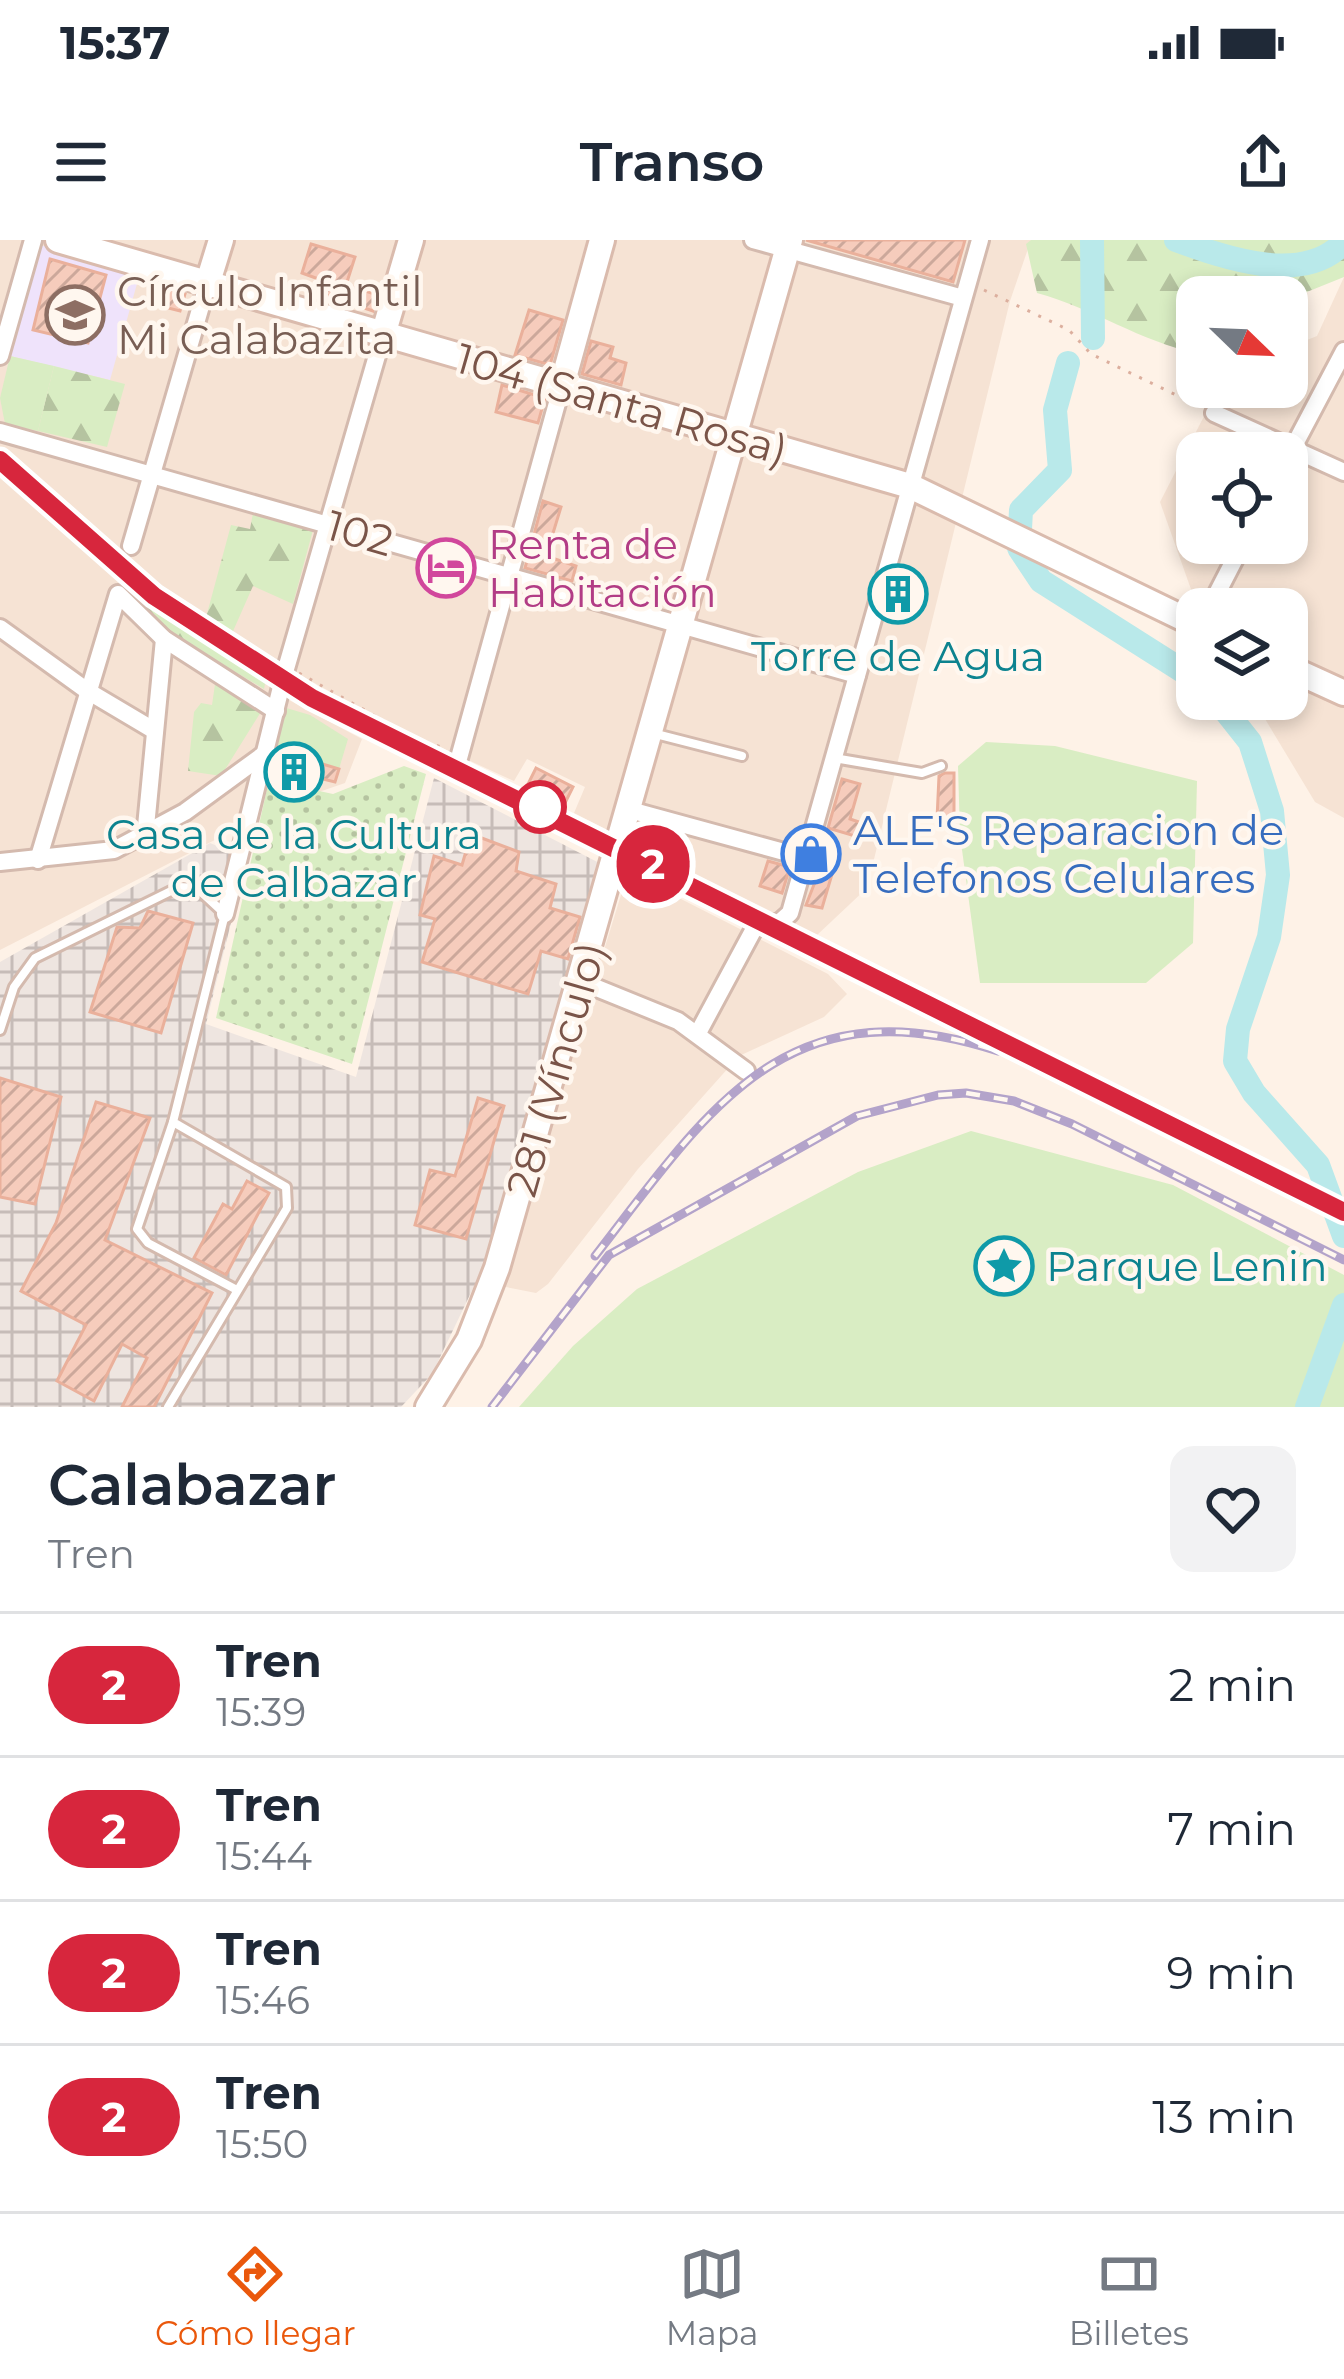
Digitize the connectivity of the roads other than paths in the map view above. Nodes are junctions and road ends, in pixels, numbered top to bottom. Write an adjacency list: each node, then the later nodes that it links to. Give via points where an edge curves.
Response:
1 (33, 240): 14 (street)
2 (58, 240): 9 (main road, 104 (Santa Rosa))
3 (221, 240): 10 (main road)
4 (412, 240): 12 (main road)
5 (602, 240): 15 (main road)
6 (753, 240): 8 (street)
7 (980, 240): 11 (street)
8 (788, 245): 11 (street); 20 (main road, 281 (Vínculo))
9 (125, 249): 10 (main road, 104 (Santa Rosa))
10 (208, 281): 12 (main road, 104 (Santa Rosa)); 23 (street)
11 (965, 291): 24 (street)
12 (383, 335): 15 (main road, 104 (Santa Rosa)); 25 (street)
13 (1344, 351): 19 (street)
14 (0, 356)
15 (562, 385): 20 (main road, 104 (Santa Rosa)); 27 (street)
16 (1214, 412): 18 (street)
17 (0, 432): 23 (street, 102)
18 (1251, 432)
19 (1301, 432)
20 (736, 438): 24 (main road, 104 (Santa Rosa)); 29 (main road, 281 (Vínculo))
21 (1308, 459): 22 (street)
22 (1344, 472)
23 (150, 473): 25 (street, 102); 26 (street)
24 (920, 490): 28 (main road, 104 (Santa Rosa)); 32 (street)
25 (327, 524): 27 (street, 102); 36 (street)
26 (131, 546)
27 (509, 574): 29 (street, 102); 40 (street)
28 (1176, 615)
29 (682, 624): 32 (street, 102); 38 (main road, 281 (Vínculo))
30 (0, 628): 34 (street)
31 (164, 639): 34 (street, via 118,594); 36 (street); 37 (street)
32 (857, 675): 42 (street)
33 (1308, 677): 35 (main road)
34 (86, 690): 37 (street); 47 (street)
35 (1344, 693)
36 (275, 711): 39 (street)
37 (155, 731): 45 (street)
38 (652, 734): 41 (lane); 44 (main road, 281 (Vínculo))
39 (268, 752): 45 (street); 49 (street)
40 (460, 755)
41 (742, 756)
42 (833, 758): 43 (lane, via 922,773); 46 (street)
43 (941, 766)
44 (630, 810): 46 (street); 50 (main road, 281 (Vínculo))
45 (146, 837): 47 (street, via 114,850)
46 (806, 858): 52 (street, via 790,914 755,926)
47 (38, 860): 48 (street)
48 (0, 862)
49 (225, 914): 51 (lane, via 197,888 179,887 35,958 14,987); 54 (lane)
50 (582, 982): 52 (street); 57 (main road, 281 (Vínculo), via 497,1268 469,1340)
51 (0, 1030)
52 (698, 1033): 53 (street)
53 (746, 1071)
54 (173, 1123): 55 (lane, via 137,1228 148,1243); 55 (lane, via 286,1187 287,1208)
55 (237, 1290): 56 (lane)
56 (168, 1407)
57 (428, 1407)

